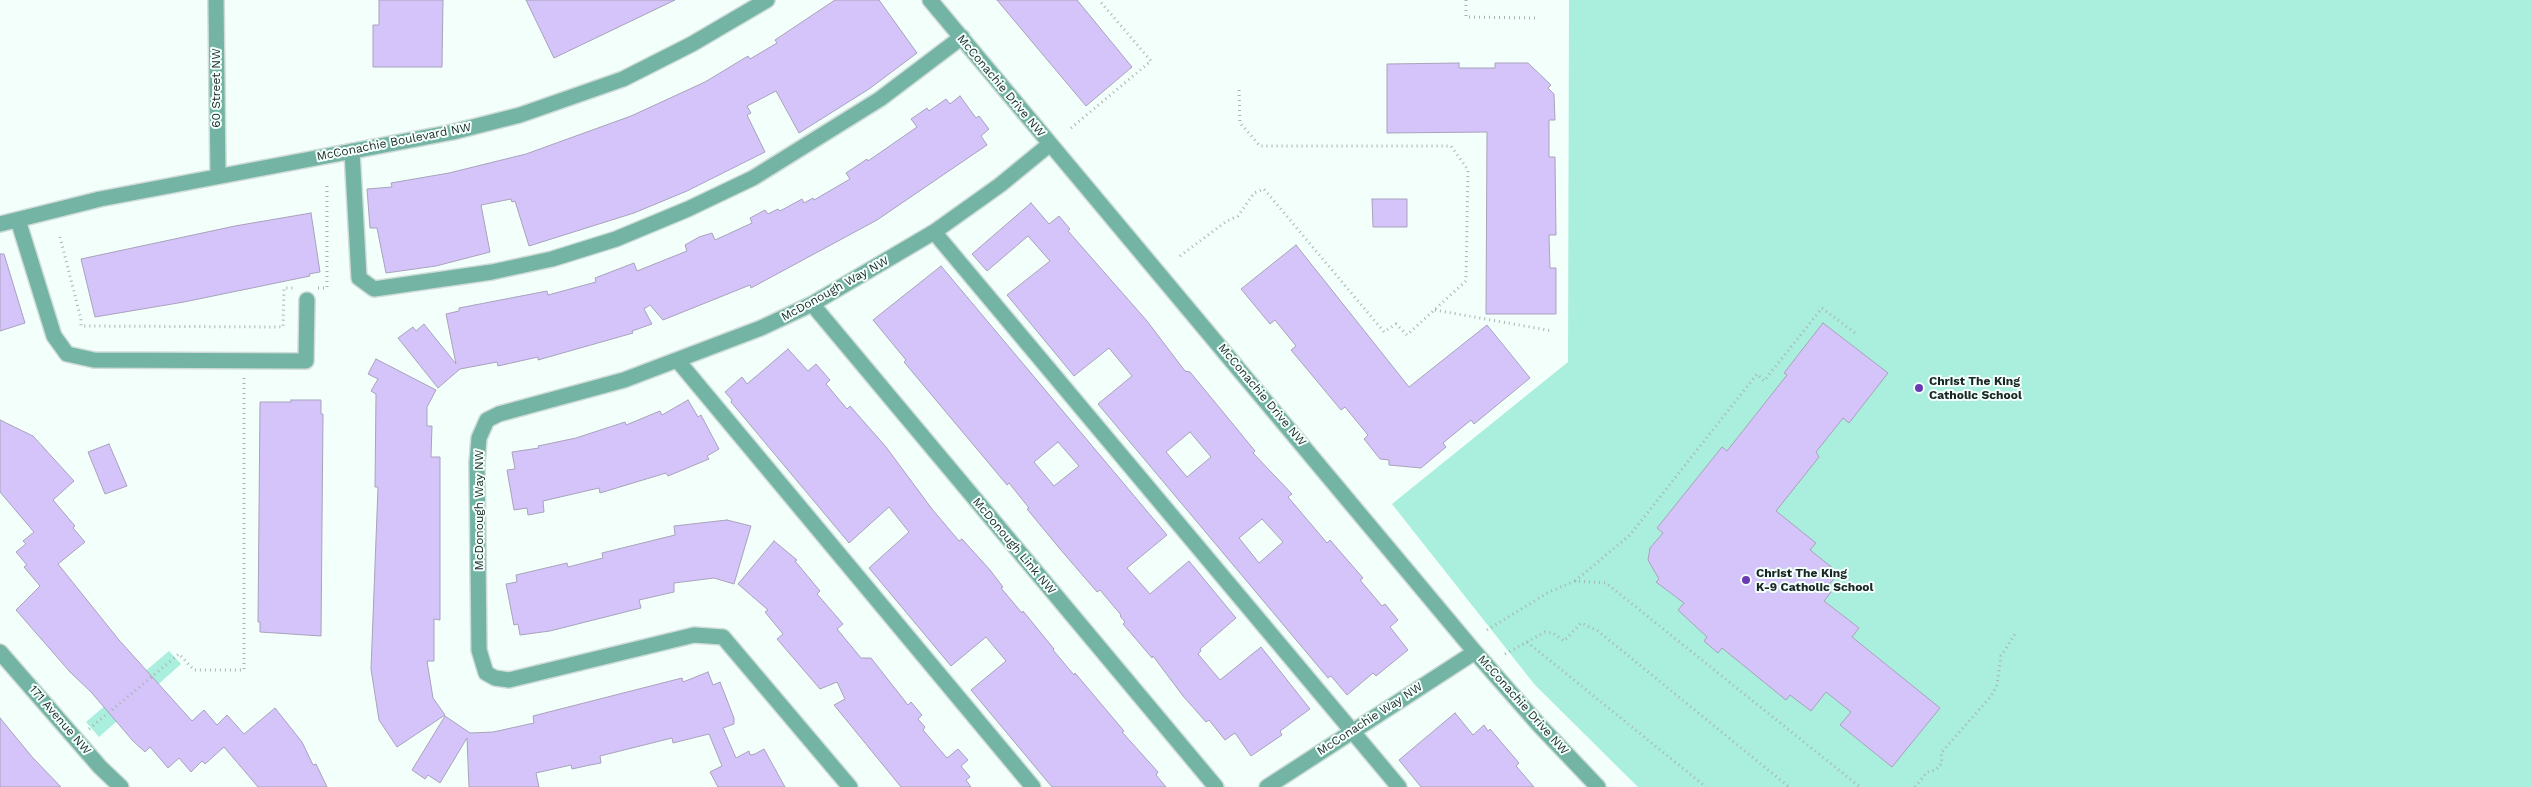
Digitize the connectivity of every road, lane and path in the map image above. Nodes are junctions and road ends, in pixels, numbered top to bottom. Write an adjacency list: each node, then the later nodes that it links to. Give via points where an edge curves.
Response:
1 (216, 0): 12 (street, 60 Street NW)
2 (767, 0): 11 (street, McConachie Boulevard NW, via 692,44 623,79 567,101 453,132)
3 (930, 0): 7 (street, McConachie Drive NW)
4 (1099, 0): 9 (path, via 1151,61)
5 (1466, 0): 6 (path, via 1466,17)
6 (1535, 18)
7 (962, 38): 10 (street, McConachie Drive NW); 11 (street, via 880,99 753,178 688,210 616,239 552,259 492,272 374,289 359,278)
8 (1240, 89): 21 (path, via 1240,124 1260,146 1451,146 1468,170 1466,281)
9 (1071, 128)
10 (1050, 144): 16 (street, McDonough Way NW); 31 (street, McConachie Drive NW)
11 (352, 151): 12 (street, McConachie Boulevard NW)
12 (218, 176): 14 (street, McConachie Boulevard NW, via 100,199)
13 (327, 182): 19 (path, via 327,288)
14 (18, 220): 15 (street, McConachie Boulevard NW); 24 (street, via 54,336 67,354 94,360)
15 (0, 224)
16 (934, 232): 20 (street, McDonough Way NW); 34 (street)
17 (60, 237): 19 (path, via 81,326 284,327 284,288)
18 (1180, 256): 21 (path, via 1226,221 1238,216 1254,193 1264,189 1384,332 1396,324 1407,335)
19 (306, 292): 24 (street, via 306,361)
20 (812, 304): 25 (street, McDonough Way NW); 38 (street, McDonough Link NW)
21 (1434, 310): 22 (path)
22 (1553, 331)
23 (1855, 333): 26 (path, via 1822,308 1764,381 1757,374 1630,535)
24 (244, 361): 33 (path, via 244,670 194,670 179,654)
25 (678, 361): 36 (street, McDonough Way NW, via 624,380 513,409 487,420 479,438 477,464 479,650 486,673 509,680 694,635 723,637); 37 (street)
26 (1575, 581): 27 (path, via 1549,592); 44 (path, via 1606,583)
27 (1487, 630)
28 (2015, 634): 45 (path, via 2001,656 1997,685 1992,695 1941,753 1942,763 1936,770 1927,772)
29 (1527, 642): 32 (path); 42 (path); 43 (path, via 1545,632 1553,633 1564,641 1581,623 1598,631)
30 (0, 652): 35 (street, 171 Avenue NW)
31 (1475, 652): 34 (street, McConachie Way NW); 41 (street, McConachie Drive NW)
32 (1505, 654)
33 (89, 730)
34 (1351, 730): 39 (street, McConachie Way NW); 40 (street)
35 (120, 787)
36 (850, 787)
37 (1032, 787)
38 (1216, 787)
39 (1266, 787)
40 (1399, 787)
41 (1598, 787)
42 (1706, 787)
43 (1789, 787)
44 (1860, 787)
45 (1915, 787)

